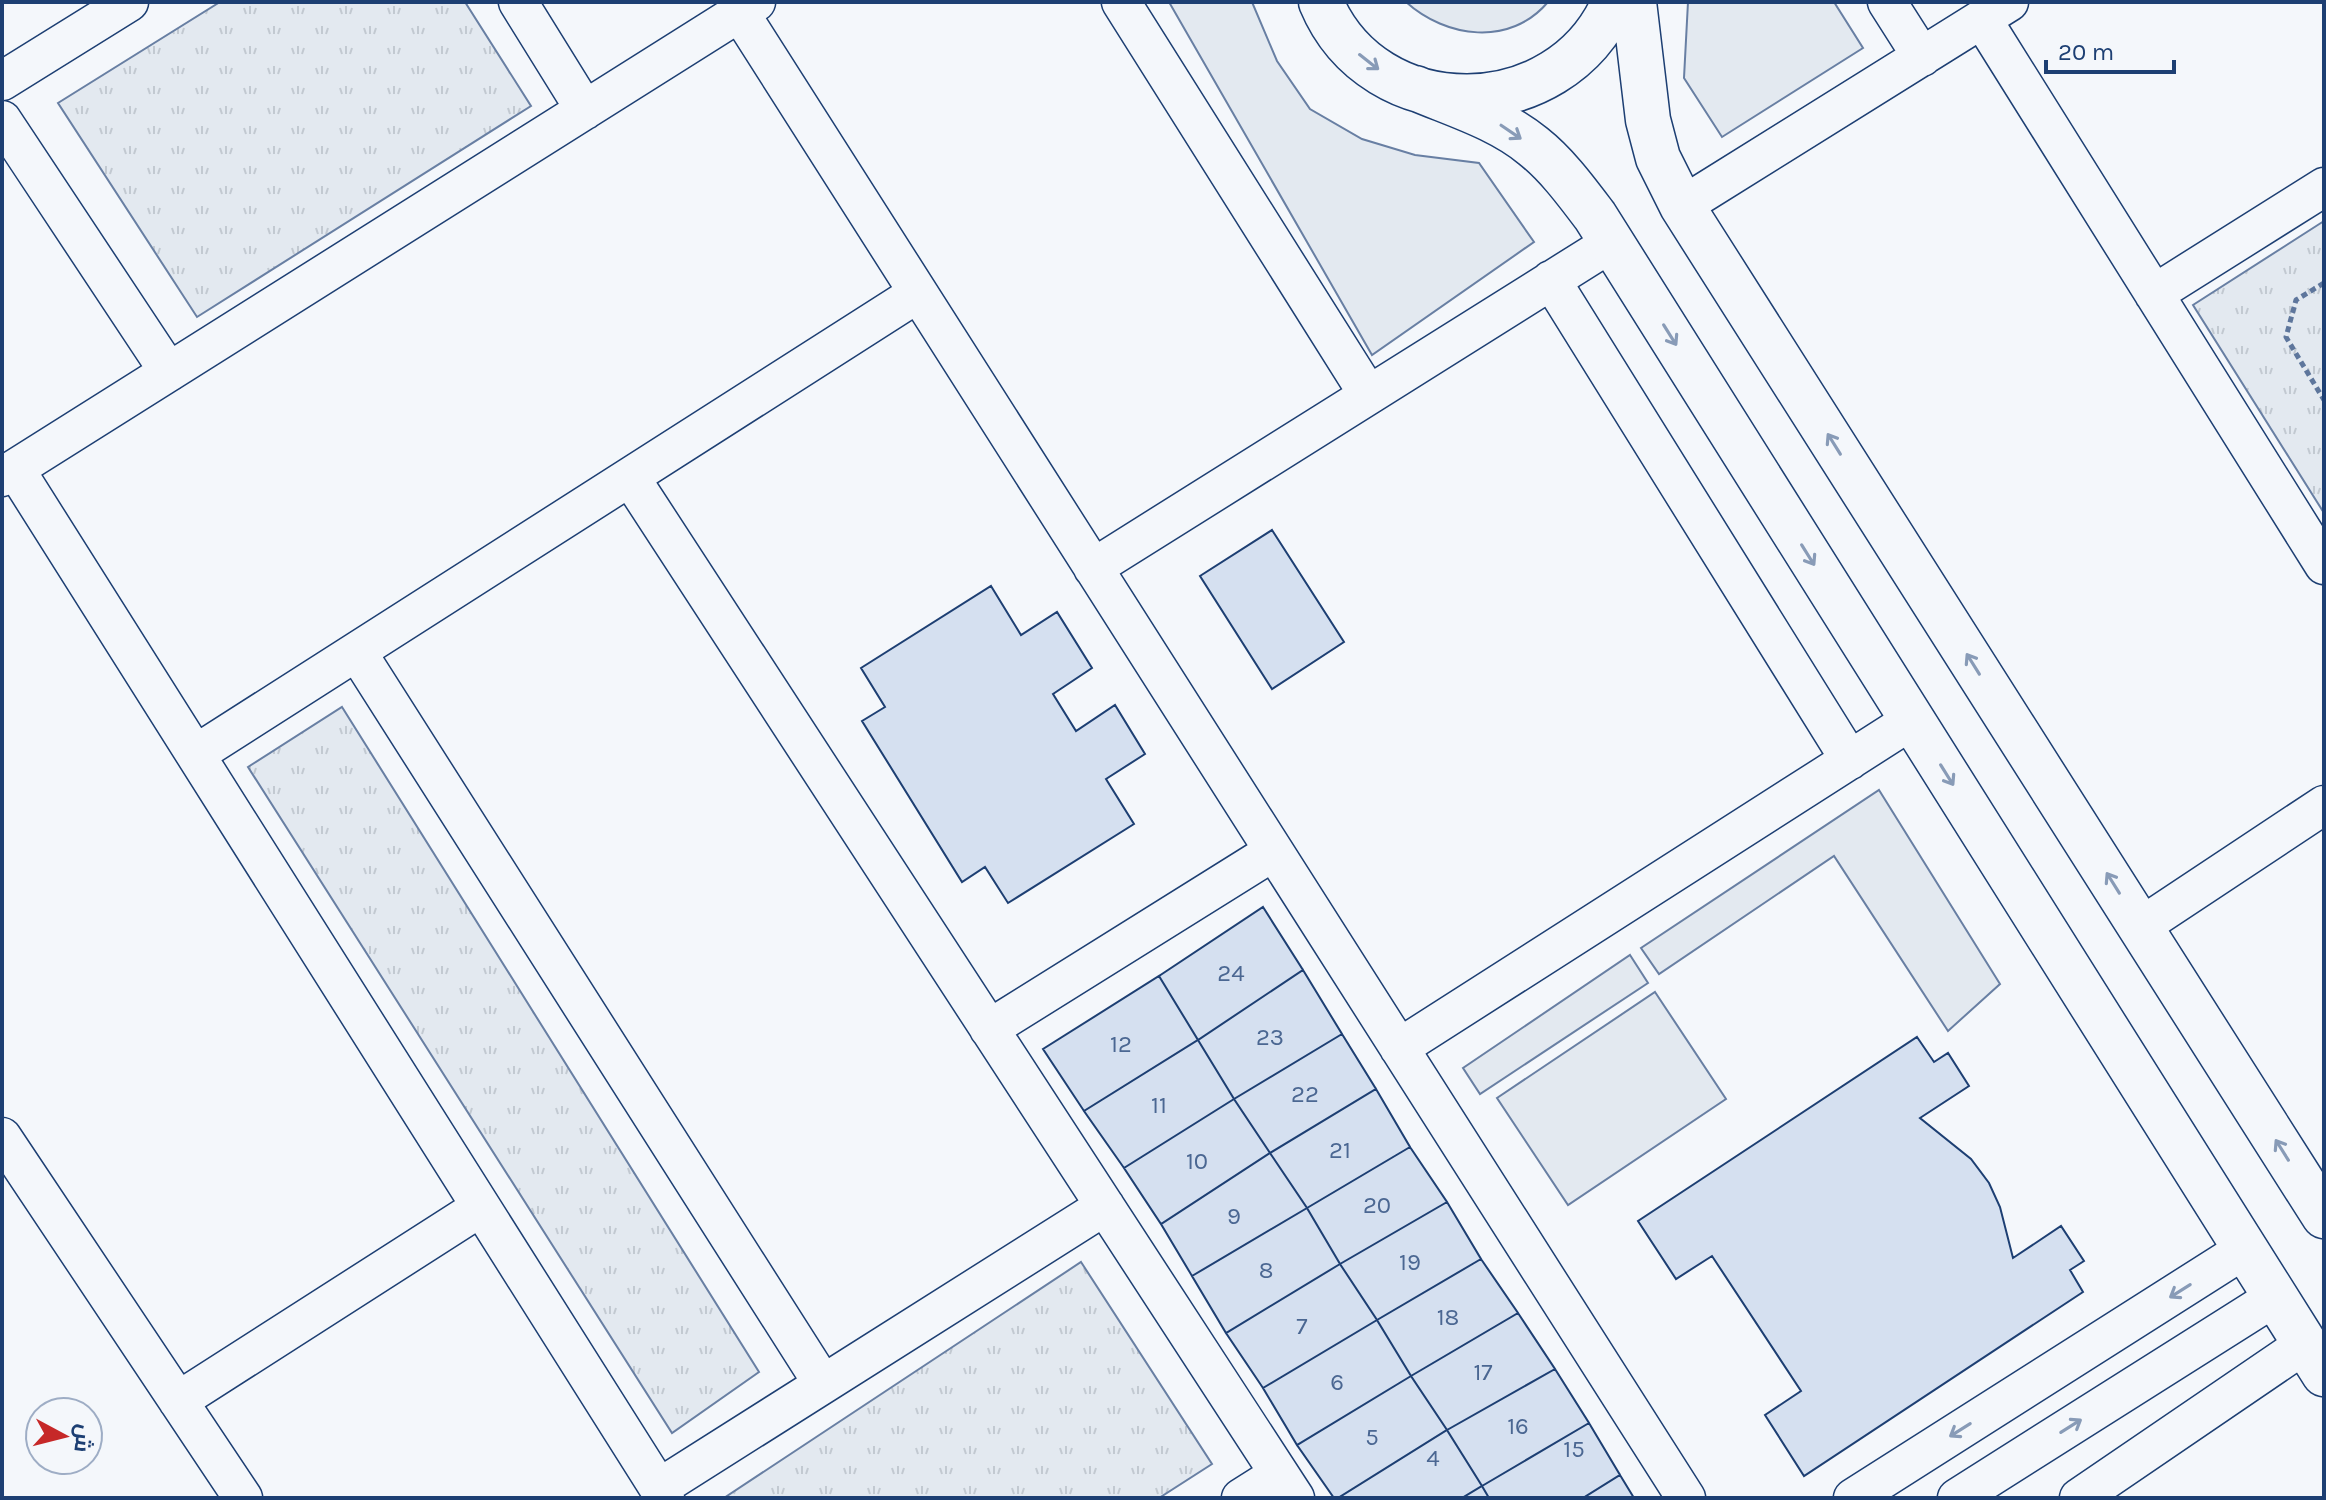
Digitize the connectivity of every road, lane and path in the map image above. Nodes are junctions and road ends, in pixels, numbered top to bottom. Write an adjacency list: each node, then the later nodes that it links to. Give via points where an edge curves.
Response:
1 (129, 2): 11 (street)
2 (518, 2): 13 (street)
3 (1121, 2): 23 (street)
4 (1321, 2): 12 (street, one-way to 12, via 1352,48 1392,79)
5 (1614, 2): 12 (street, via 1583,49 1533,83 1489,96 1439,95)
6 (1634, 2): 16 (street, via 1648,120 1658,158)
7 (1887, 2): 10 (street)
8 (748, 7): 13 (street); 20 (street)
9 (1995, 10): 10 (street); 21 (street)
10 (1922, 57): 16 (street)
11 (2, 81)
12 (1415, 88): 17 (street, one-way to 17, via 1499,124 1533,146 1569,182)
13 (585, 110): 22 (street)
14 (2, 120): 22 (street)
15 (2324, 187): 21 (street)
16 (1682, 206): 35 (street, one-way to 16)
17 (1611, 243): 18 (street); 30 (street, one-way to 30)
18 (1551, 280): 23 (street); 32 (street)
19 (2324, 283): 24 (path, via 2296,300 2286,337)
20 (918, 293): 26 (street); 28 (street)
21 (2154, 294): 27 (street)
22 (169, 372): 25 (street)
23 (1368, 394): 28 (street)
24 (2324, 400)
25 (9, 473): 31 (street)
26 (630, 477): 29 (street); 36 (street)
27 (2324, 565)
28 (1093, 568): 34 (street)
29 (357, 652): 31 (street); 45 (street)
30 (1912, 720): 32 (street); 42 (street, one-way to 42)
31 (196, 754): 40 (street)
32 (1850, 760): 37 (street)
33 (2324, 805): 35 (street)
34 (1274, 851): 36 (street); 37 (street)
35 (2140, 927): 41 (street, one-way to 35)
36 (989, 1029): 39 (street)
37 (1399, 1048): 52 (street)
38 (2, 1137): 46 (street)
39 (1105, 1206): 45 (street); 47 (street)
40 (481, 1207): 46 (street); 48 (street)
41 (2322, 1208)
42 (2245, 1249): 43 (street); 53 (street, one-way to 53)
43 (2275, 1297): 44 (street); 49 (street, one-way to 43)
44 (2315, 1359): 54 (street)
45 (823, 1384): 48 (street)
46 (178, 1401): 50 (street)
47 (1287, 1486): 51 (street)
48 (662, 1493)
49 (1978, 1493)
50 (243, 1498)
51 (1241, 1498)
52 (1686, 1498)
53 (1853, 1498)
54 (2079, 1498)

